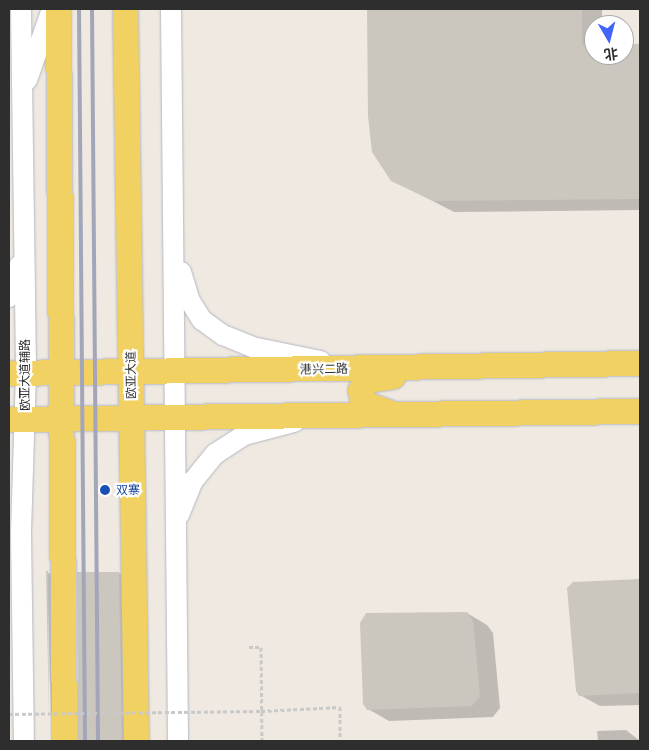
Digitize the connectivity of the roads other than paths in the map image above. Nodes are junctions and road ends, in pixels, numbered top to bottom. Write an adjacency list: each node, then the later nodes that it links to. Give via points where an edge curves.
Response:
1 (21, 9): 6 (street, 欧亚大道辅路)
2 (52, 9): 6 (street)
3 (58, 9): 16 (main road)
4 (125, 9): 13 (main road, 欧亚大道)
5 (171, 9): 8 (street)
6 (22, 94): 7 (street, 欧亚大道辅路)
7 (24, 230): 9 (street, via 17,275); 15 (street, 欧亚大道辅路)
8 (174, 234): 12 (street, via 190,301 202,320 222,335 252,347); 14 (street)
9 (9, 297)
10 (640, 363): 11 (main road, 港兴二路)
11 (457, 366): 12 (main road, 港兴二路); 18 (main road, via 368,380 363,384 360,397 363,403 378,410)
12 (368, 368): 14 (main road, 港兴二路)
13 (131, 371): 14 (main road, 港兴二路); 16 (main road, 港兴二路); 22 (main road, 欧亚大道)
14 (176, 372): 19 (street)
15 (18, 373): 16 (main road, 港兴二路); 23 (street, 欧亚大道辅路)
16 (59, 373): 21 (main road)
17 (640, 411): 18 (main road)
18 (409, 415): 20 (main road)
19 (176, 417): 20 (main road); 22 (main road); 26 (street)
20 (321, 417): 26 (street, via 244,435 215,454 192,481)
21 (60, 418): 22 (main road); 23 (main road); 28 (main road)
22 (132, 418): 29 (main road, 欧亚大道)
23 (17, 419): 25 (street, 欧亚大道辅路)
24 (9, 489): 25 (street)
25 (21, 534): 27 (street, 欧亚大道辅路)
26 (174, 537): 30 (street)
27 (24, 741)
28 (64, 741)
29 (136, 741)
30 (178, 741)

